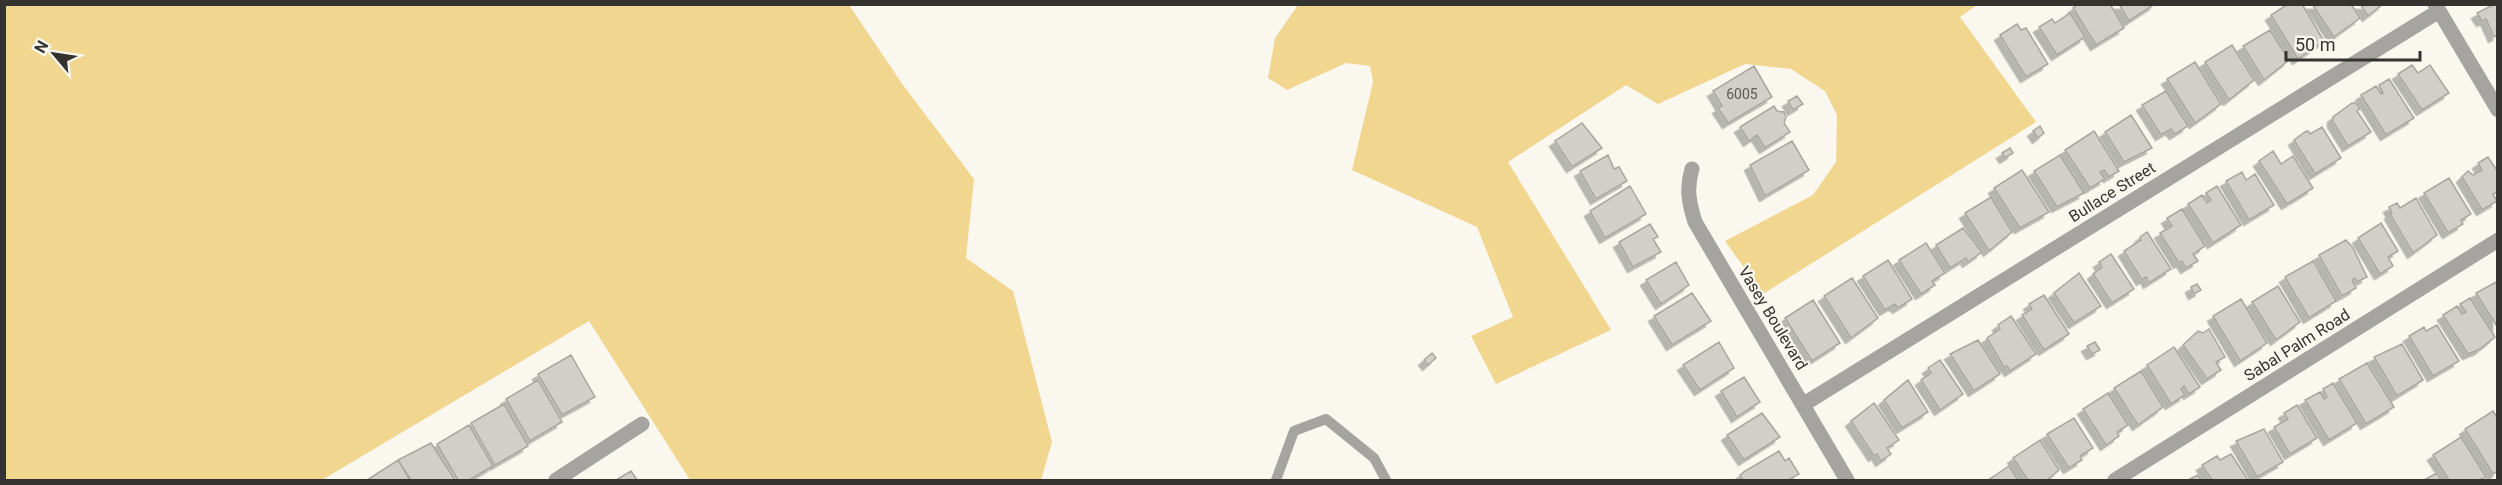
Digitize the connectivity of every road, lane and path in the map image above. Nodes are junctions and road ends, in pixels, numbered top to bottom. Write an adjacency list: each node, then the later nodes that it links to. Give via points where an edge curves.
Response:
1 (2437, 8): 2 (street); 5 (street, Bullace Street)
2 (2498, 110)
3 (1692, 169): 5 (street, Vasey Boulevard, via 1689,202 1695,222)
4 (2498, 240): 11 (street, Sabal Palm Road)
5 (1804, 404): 10 (street, Vasey Boulevard)
6 (642, 424): 7 (street)
7 (556, 480)
8 (1276, 480): 9 (lane, via 1294,431 1326,419 1374,458)
9 (1386, 480)
10 (1847, 480)
11 (2115, 480)

